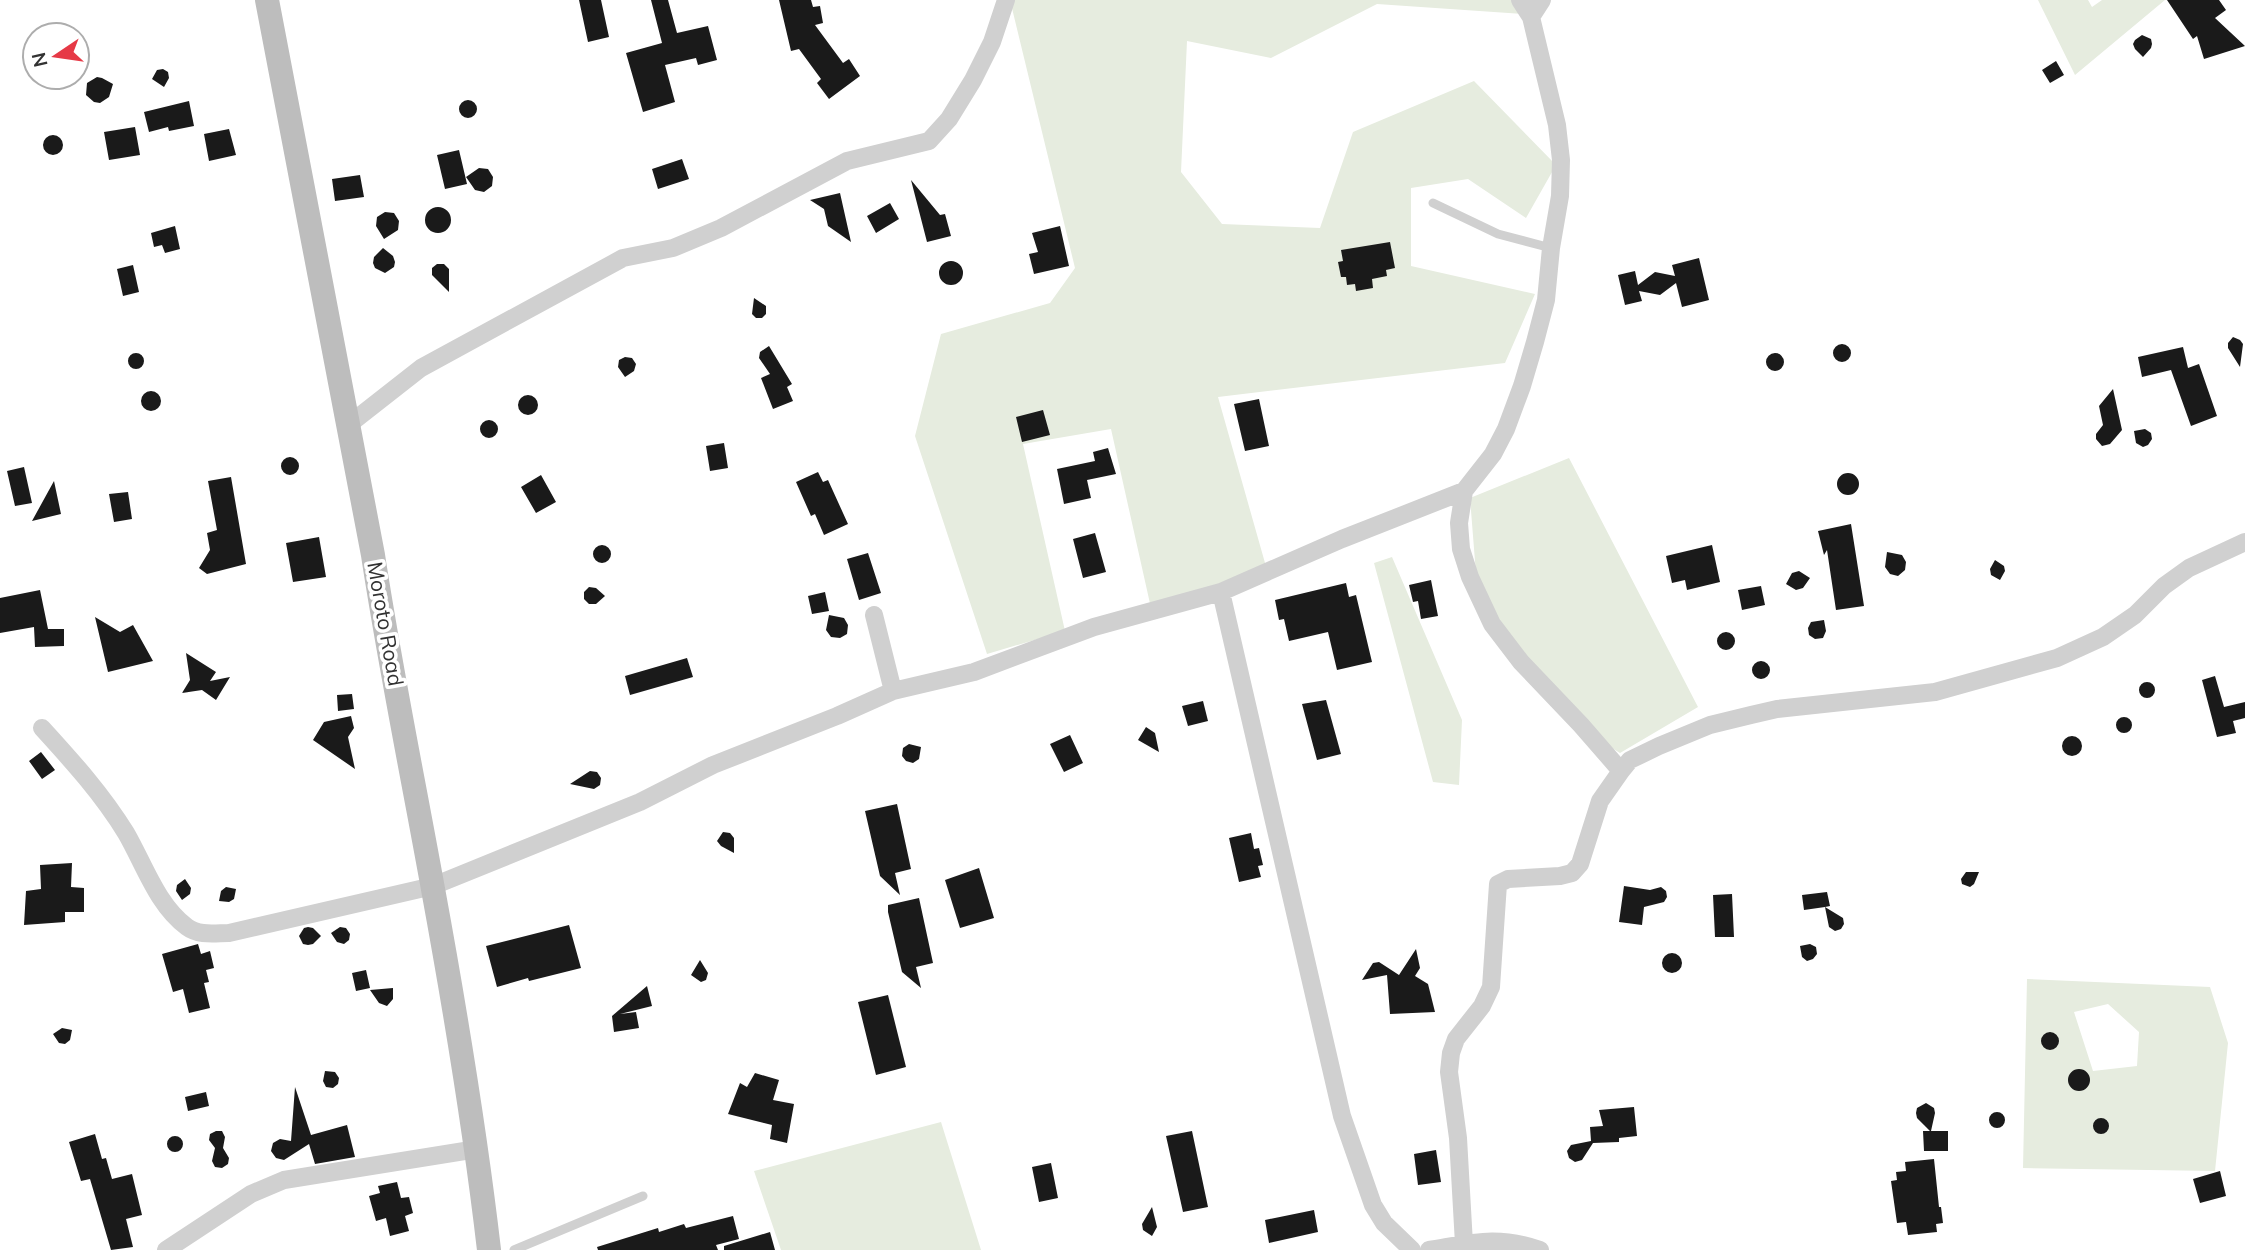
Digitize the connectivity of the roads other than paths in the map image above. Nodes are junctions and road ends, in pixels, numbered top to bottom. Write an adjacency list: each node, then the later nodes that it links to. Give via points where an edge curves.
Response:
1 (267, 0): 8 (main road, Moroto Road)
2 (1006, 0): 8 (street, via 973,80 929,141 847,161 673,248 623,258 421,368)
3 (1520, 0): 5 (street)
4 (1542, 0): 5 (street)
5 (1531, 17): 7 (street, via 1561,160)
6 (1433, 203): 7 (lane, via 1498,234)
7 (1551, 248): 9 (street, via 1546,300 1522,386 1493,454)
8 (347, 426): 16 (main road, Moroto Road)
9 (1464, 491): 11 (street); 15 (street, via 1461,548 1492,624)
10 (2245, 542): 15 (street, via 2189,568 2103,637 2057,658 1935,692 1777,709 1710,725 1630,760)
11 (1221, 592): 13 (street, via 1094,628 974,672); 23 (street, via 1342,1116 1373,1205)
12 (874, 615): 13 (street)
13 (892, 691): 16 (street, via 713,765 640,802)
14 (42, 729): 16 (street, via 86,777 154,886 177,919 190,929 229,933)
15 (1621, 771): 19 (street, via 1600,801 1580,864 1572,873 1508,879 1496,890 1490,987 1482,1006 1456,1039 1449,1072)
16 (433, 886): 17 (main road, Moroto Road)
17 (477, 1149): 20 (street, via 284,1180 251,1194); 21 (main road, Moroto Road)
18 (643, 1196): 22 (lane)
19 (1464, 1244): 24 (street); 25 (street, via 1497,1240)
20 (166, 1250)
21 (489, 1250)
22 (514, 1250)
23 (1412, 1250)
24 (1429, 1250)
25 (1540, 1250)

